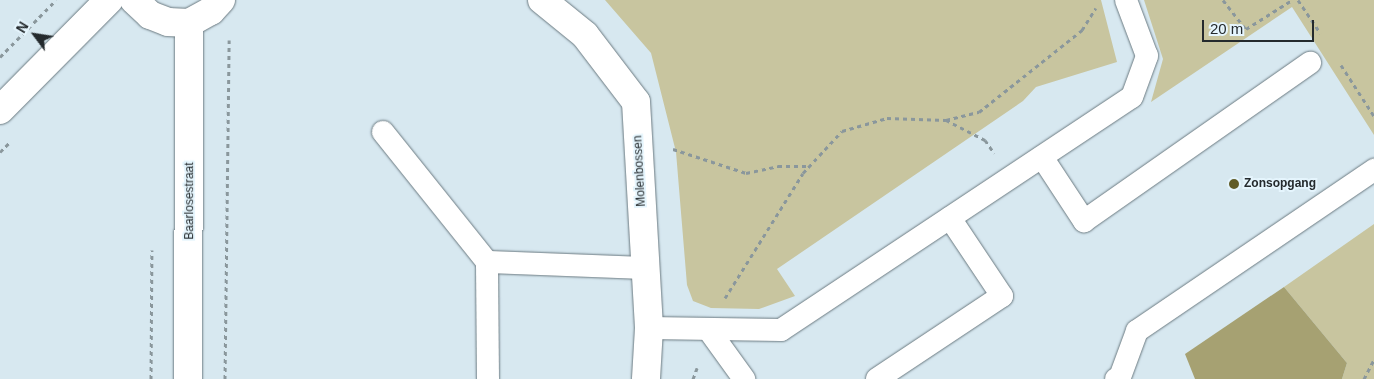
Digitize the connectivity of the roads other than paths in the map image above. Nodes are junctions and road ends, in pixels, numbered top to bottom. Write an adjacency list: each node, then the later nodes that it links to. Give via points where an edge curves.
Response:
1 (109, 0): 8 (street)
2 (134, 0): 6 (street, via 150,15 168,22)
3 (220, 0): 6 (street, via 211,11)
4 (542, 0): 14 (street, Molenbossen, via 585,34 636,102)
5 (1126, 0): 10 (lane, via 1147,56 1132,97)
6 (189, 23): 17 (street, Baarlosestraat)
7 (1310, 63): 10 (lane, via 1084,221)
8 (0, 110)
9 (383, 132): 13 (lane)
10 (1042, 157): 12 (lane)
11 (1374, 170): 22 (lane, via 1137,331)
12 (950, 218): 16 (lane, via 781,330); 21 (lane, via 1002,296)
13 (487, 262): 14 (lane); 18 (lane)
14 (646, 268): 15 (street, Molenbossen)
15 (649, 328): 16 (lane); 19 (street, Molenbossen)
16 (708, 329): 20 (lane)
17 (188, 379)
18 (488, 379)
19 (646, 379)
20 (744, 379)
21 (877, 379)
22 (1116, 379)

